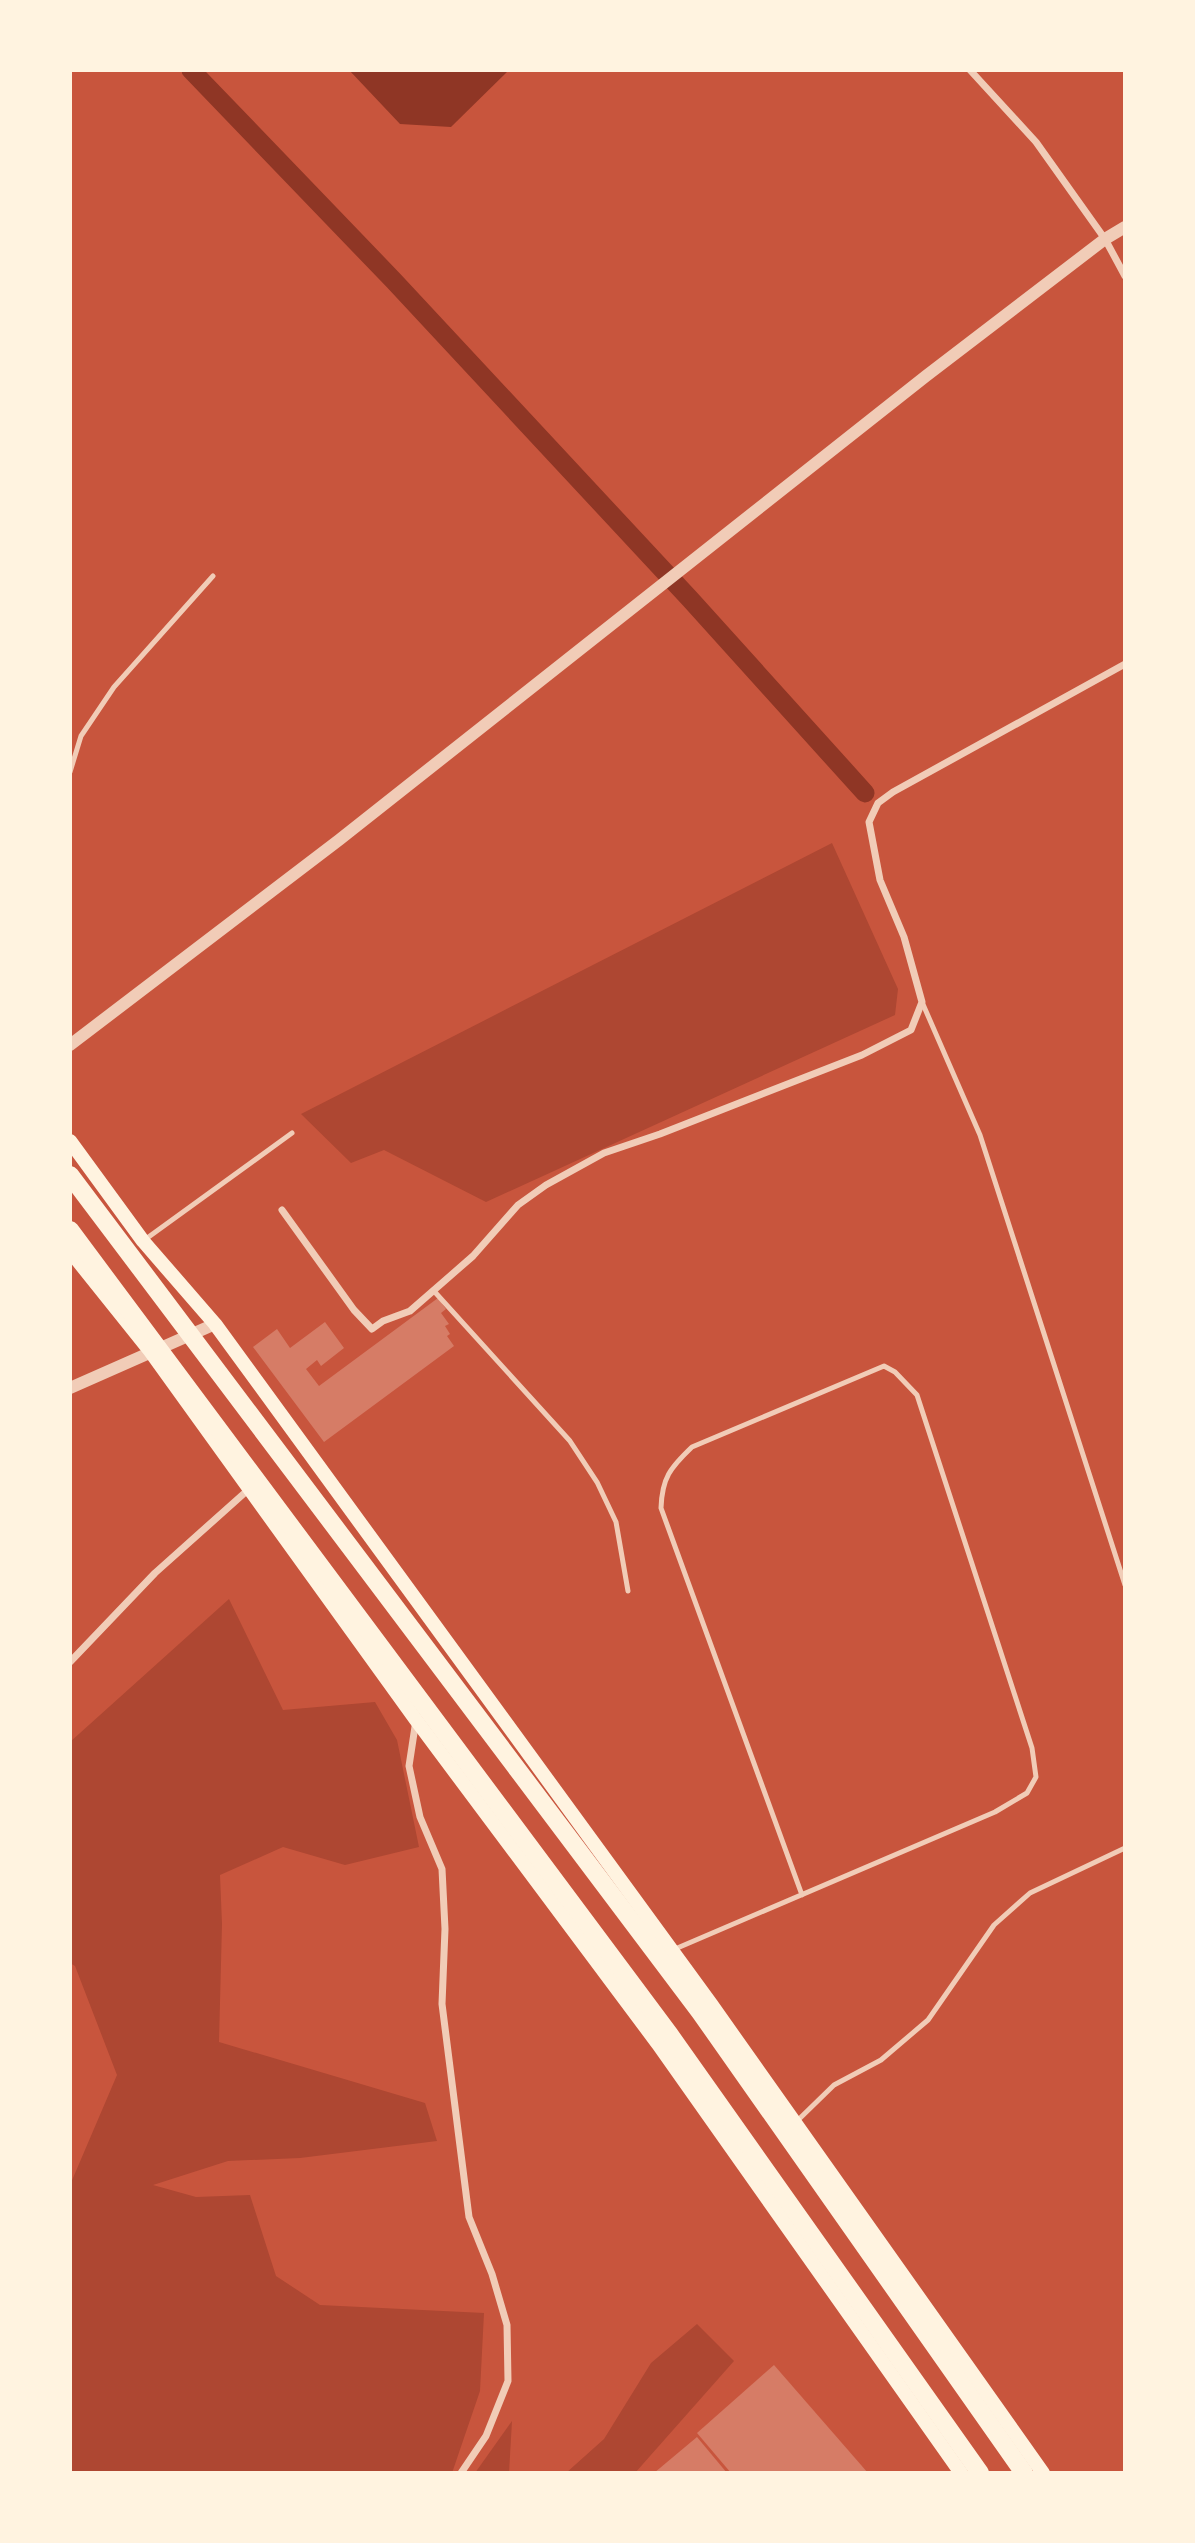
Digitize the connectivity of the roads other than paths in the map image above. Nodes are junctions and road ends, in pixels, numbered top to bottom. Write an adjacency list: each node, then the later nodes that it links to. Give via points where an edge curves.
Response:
1 (970, 70): 3 (street, via 1036,142)
2 (1125, 227): 3 (street)
3 (1105, 239): 4 (street); 9 (street, via 339,840)
4 (1125, 276)
5 (214, 576): 7 (lane, via 114,687 81,736)
6 (1125, 664): 8 (street, via 878,803 869,821 880,880 904,937)
7 (70, 772)
8 (922, 1002): 17 (street, via 911,1030 862,1055 604,1153 546,1185 518,1205 473,1256); 22 (lane, via 980,1135)
9 (70, 1045)
10 (292, 1133): 15 (lane)
11 (70, 1141): 15 (main road)
12 (70, 1175): 33 (highway, via 700,2012)
13 (282, 1210): 17 (street, via 372,1329 410,1311)
14 (70, 1230): 32 (highway, via 670,2035)
15 (143, 1241): 18 (main road)
16 (70, 1251): 19 (main road)
17 (433, 1290): 23 (lane, via 570,1441 597,1482 616,1522)
18 (215, 1324): 19 (street); 28 (main road)
19 (150, 1351): 20 (street); 21 (main road)
20 (70, 1388)
21 (249, 1489): 24 (street, via 155,1573); 25 (main road)
22 (1125, 1585)
23 (628, 1591)
24 (70, 1662)
25 (416, 1720): 30 (street, via 408,1766 420,1817 442,1869 442,2004 469,2217 507,2325 508,2381 486,2436); 31 (main road, via 658,2045)
26 (1125, 1849): 29 (lane, via 1030,1893 995,1925 928,2020 881,2060 834,2085)
27 (802, 1895): 27 (lane, via 995,1812 1027,1793 1036,1777 1032,1748 917,1395 884,1366 692,1447 673,1465 662,1486 661,1508); 28 (lane)
28 (672, 1950): 29 (main road)
29 (795, 2123): 34 (main road)
30 (461, 2473)
31 (961, 2473)
32 (980, 2473)
33 (1024, 2473)
34 (1043, 2473)

